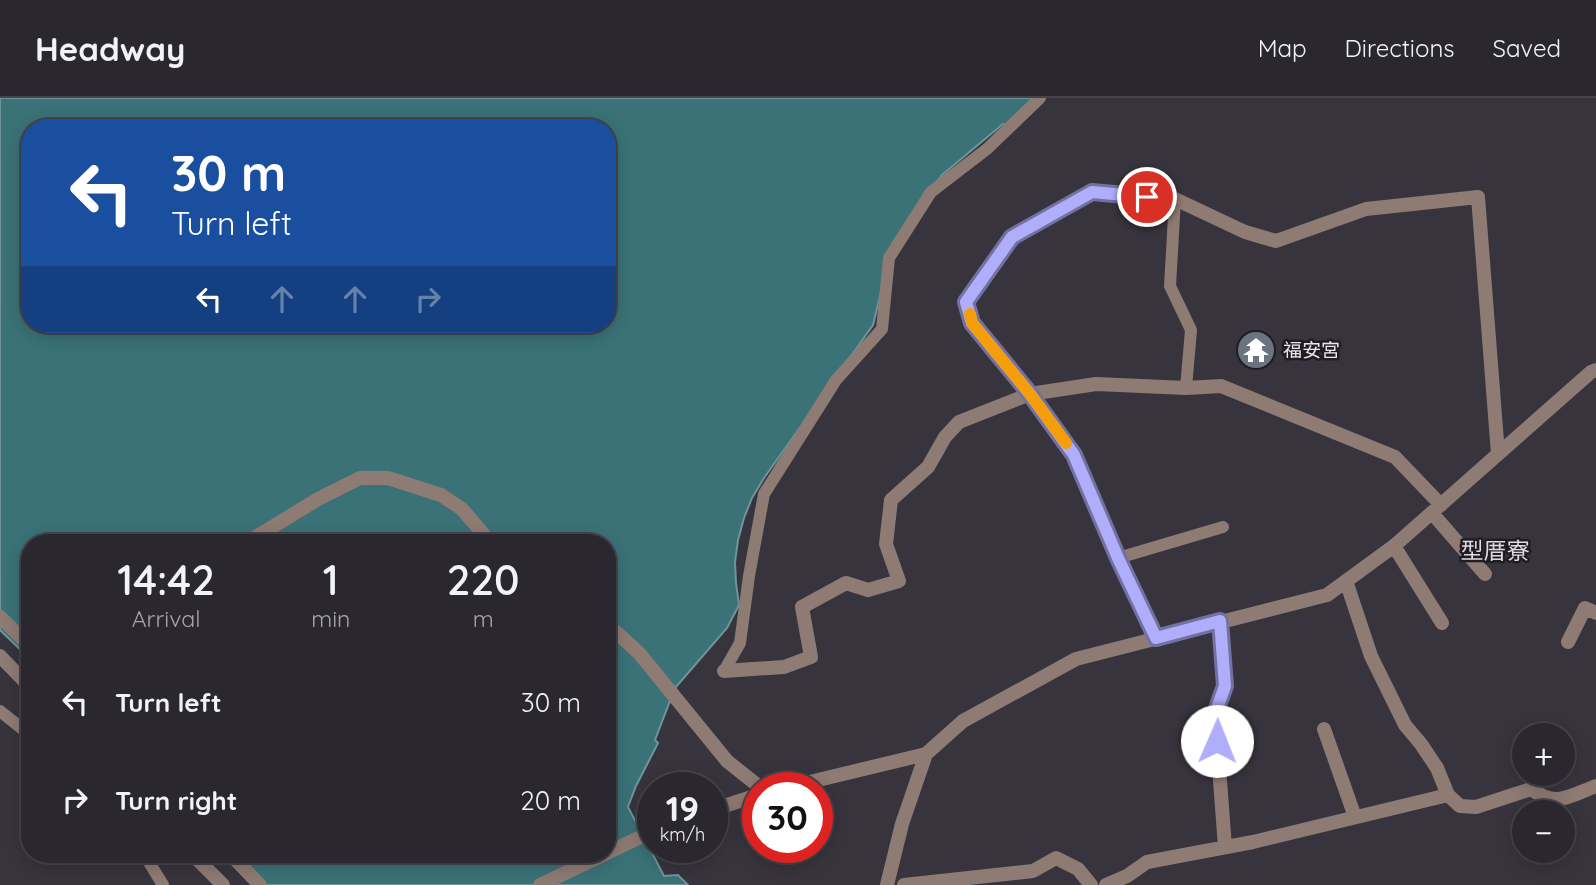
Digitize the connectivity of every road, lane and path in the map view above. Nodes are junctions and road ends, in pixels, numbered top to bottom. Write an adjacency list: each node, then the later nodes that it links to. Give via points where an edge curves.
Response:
1 (1040, 98): 24 (lane, via 988,149 931,192 889,258 882,329 836,380 764,494 740,643)
2 (1175, 199): 4 (lane, via 1170,286 1191,330); 5 (lane, via 1092,192 1012,237 966,302 972,323); 6 (street, via 1245,232 1276,241 1366,209 1478,197)
3 (1596, 370): 6 (street)
4 (1186, 388): 5 (street, via 1096,384); 7 (street, via 1221,386 1395,457)
5 (1030, 394): 12 (lane, via 1074,455); 24 (street, via 959,422 928,467 891,500 886,544 899,581 869,590 846,583 802,607 811,657 784,667)
6 (1498, 454): 7 (street)
7 (1436, 509): 11 (street); 13 (street)
8 (1223, 527): 12 (lane)
9 (261, 534): 10 (street, via 360,478 388,478 442,495 462,509)
10 (483, 534)
11 (1394, 546): 14 (street); 18 (street)
12 (1118, 558): 21 (lane)
13 (1485, 574)
14 (1346, 581): 17 (street, via 1327,595); 33 (street, via 1371,656 1405,725 1432,760)
15 (1596, 613): 22 (street, via 1585,608)
16 (0, 617): 20 (street)
17 (1220, 621): 21 (street); 36 (street, via 1225,686 1215,714)
18 (1442, 623)
19 (616, 632): 30 (street)
20 (21, 637)
21 (1156, 638): 29 (street, via 1076,659 963,721)
22 (1568, 642)
23 (0, 656): 25 (street)
24 (724, 671)
25 (21, 678)
26 (0, 711): 27 (lane)
27 (21, 728)
28 (1324, 729): 34 (street)
29 (926, 754): 31 (street); 46 (street)
30 (742, 773)
31 (833, 776)
32 (1596, 786): 33 (street, via 1556,800 1531,789 1476,807 1460,806)
33 (1448, 795): 34 (street)
34 (1355, 817): 36 (street)
35 (637, 838): 37 (street)
36 (1225, 847): 49 (street, via 1147,862)
37 (616, 848)
38 (150, 863): 42 (lane)
39 (201, 863): 43 (street)
40 (239, 863): 44 (street)
41 (585, 863): 45 (street)
42 (163, 885)
43 (223, 885)
44 (260, 885)
45 (540, 885)
46 (887, 885)
47 (904, 885): 48 (street, via 1033,871 1056,858 1079,869)
48 (1091, 885)
49 (1106, 885)

